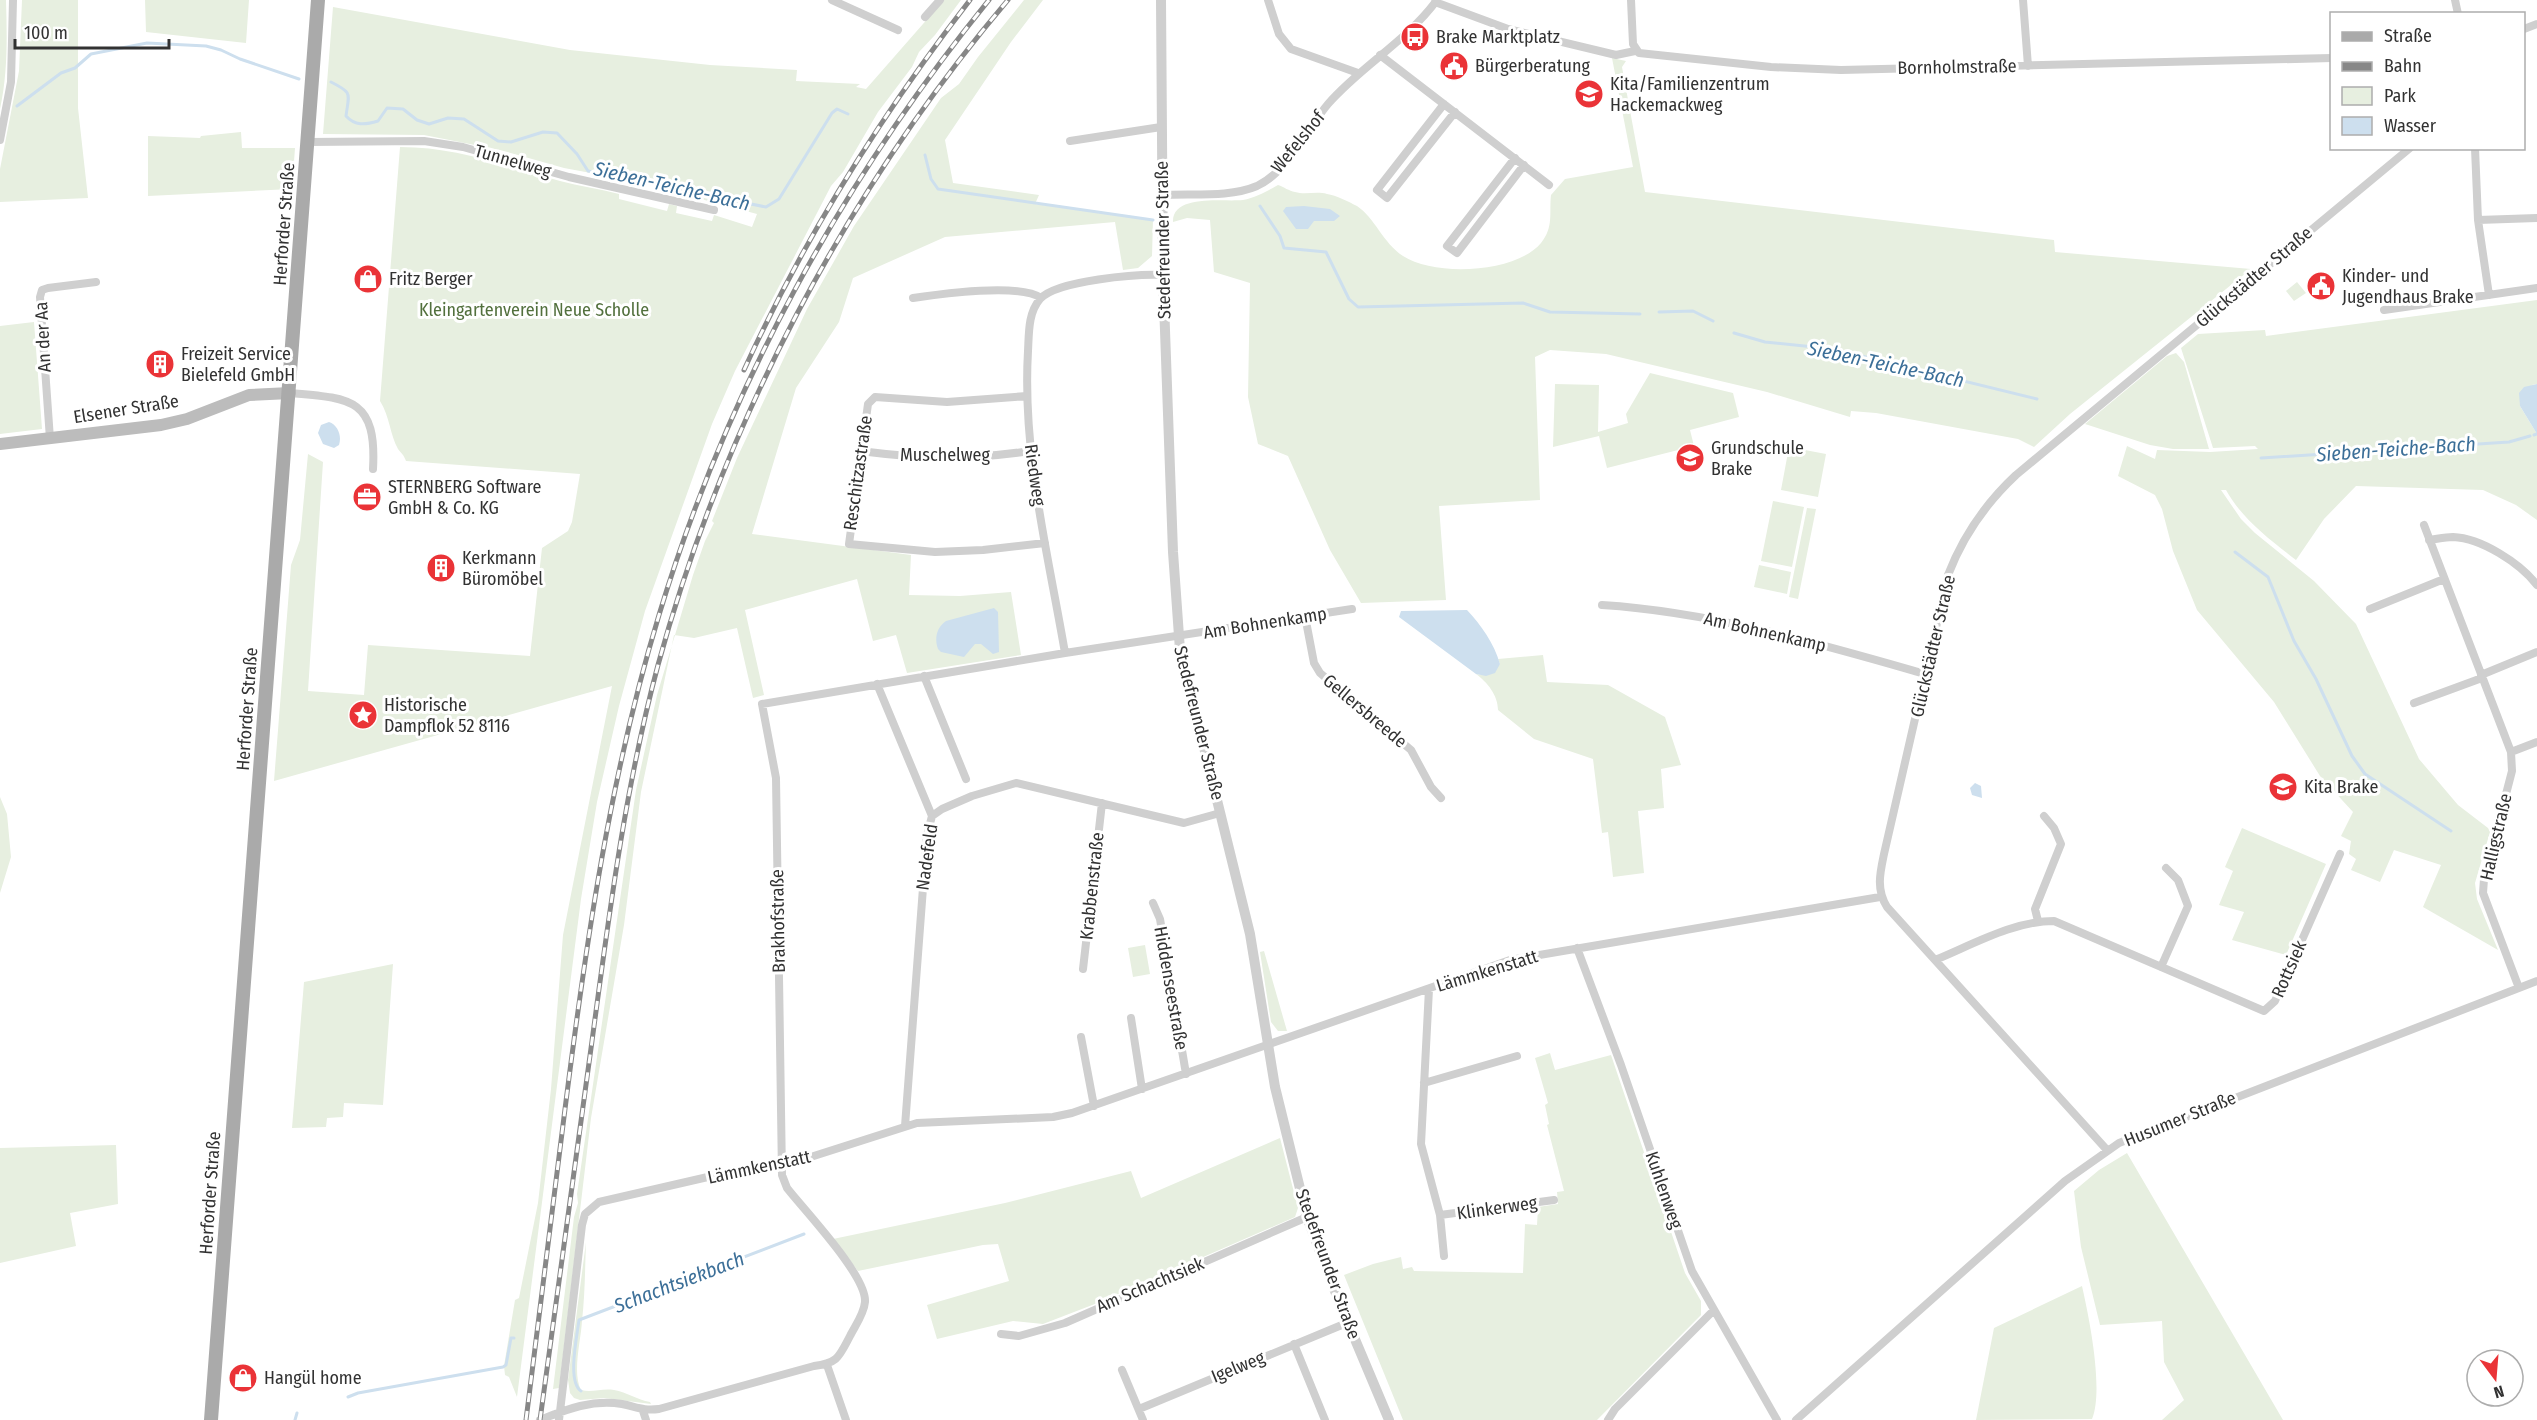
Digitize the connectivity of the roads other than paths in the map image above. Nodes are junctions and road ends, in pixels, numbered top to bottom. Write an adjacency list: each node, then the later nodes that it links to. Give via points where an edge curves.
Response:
1 (13, 0): 20 (street, via 11,82)
2 (318, 0): 22 (main road, Herforder Straße)
3 (832, 0): 11 (street)
4 (940, 0): 10 (street)
5 (1161, 0): 19 (street, Stedefreunder Straße)
6 (1268, 0): 16 (street, via 1279,34 1291,49)
7 (1631, 0): 12 (street)
8 (2023, 0): 15 (street)
9 (1436, 1): 12 (street, Bornholmstraße, via 1508,29 1616,54); 13 (street, Wefelshof, via 1415,26)
10 (925, 17)
11 (898, 30)
12 (1635, 51): 15 (street, Bornholmstraße, via 1647,56 1822,70)
13 (1380, 55): 16 (street, Wefelshof); 17 (street)
14 (2330, 58): 15 (street, Bornholmstraße)
15 (2028, 66)
16 (1358, 73): 28 (street, Wefelshof, via 1267,180 1231,192)
17 (1444, 104): 18 (street); 18 (street, via 1377,190 1387,198)
18 (1455, 112): 25 (street)
19 (1161, 127): 21 (street); 28 (street, Stedefreunder Straße)
20 (0, 140)
21 (1070, 141)
22 (308, 142): 29 (street, Tunnelweg, via 424,141 454,146); 39 (main road, Herforder Straße)
23 (2408, 150): 58 (street, Glückstädter Straße, via 2001,489 1979,516 1954,560)
24 (2475, 150): 31 (street)
25 (1515, 158): 26 (street); 26 (street, via 1447,246 1457,253)
26 (1524, 165): 27 (street)
27 (1548, 185)
28 (1162, 195): 32 (street, Stedefreunder Straße)
29 (714, 210)
30 (2537, 218): 31 (street)
31 (2478, 220): 35 (street)
32 (1163, 275): 37 (street, via 1067,285 1048,291); 55 (street, Stedefreunder Straße)
33 (96, 282): 41 (street, An der Aa, via 42,290)
34 (2537, 288): 35 (street)
35 (2489, 295): 38 (street)
36 (913, 298): 37 (street, via 954,292 1028,291)
37 (1041, 298): 40 (street, Riedweg, via 1030,323)
38 (2384, 310)
39 (290, 393): 41 (main road, Elsener Straße, via 249,395 176,422); 45 (street, via 354,404 364,414 374,439); 107 (main road, Herforder Straße)
40 (1027, 396): 43 (street, Reschitzastraße, via 947,402 875,397 868,405); 44 (street, Riedweg)
41 (50, 439): 42 (main road, Elsener Straße)
42 (0, 444)
43 (860, 451): 44 (street, Muschelweg, via 943,459); 48 (street, Reschitzastraße, via 849,544 935,552)
44 (1030, 451): 48 (street, Riedweg)
45 (373, 469)
46 (2424, 525): 47 (street, Halligstraße)
47 (2429, 540): 49 (street, Halligstraße); 50 (street, via 2452,537 2474,541 2508,559)
48 (1046, 543): 57 (street, Riedweg)
49 (2444, 579): 53 (street); 60 (street, Halligstraße)
50 (2537, 585)
51 (1602, 605): 58 (street, Am Bohnenkamp, via 1699,617 1812,642)
52 (1352, 609): 54 (street, Am Bohnenkamp)
53 (2370, 609)
54 (1305, 616): 55 (street, Am Bohnenkamp); 66 (street, Gellersbreede, via 1314,663 1320,673 1411,750)
55 (1178, 636): 57 (street, Brakhofstraße); 68 (street, Stedefreunder Straße)
56 (2537, 652): 60 (street)
57 (1065, 653): 59 (street, Brakhofstraße)
58 (1925, 674): 73 (street, Glückstädter Straße, via 1884,854)
59 (924, 676): 61 (street, Brakhofstraße); 65 (street)
60 (2482, 676): 62 (street); 64 (street, Halligstraße)
61 (877, 684): 69 (street); 93 (street, Brakhofstraße, via 762,704 776,778)
62 (2414, 703)
63 (2537, 742): 64 (street)
64 (2511, 752): 81 (street, Halligstraße, via 2512,771 2483,893)
65 (966, 779)
66 (1441, 798)
67 (1102, 803): 68 (street, Nadefeld, via 1184,823); 69 (street, Nadefeld, via 1016,783 972,796); 79 (street, Krabbenstraße)
68 (1220, 813): 85 (street, Stedefreunder Straße, via 1251,939)
69 (932, 816): 91 (street, Nadefeld, via 927,835)
70 (2044, 816): 75 (street, via 2061,844 2035,909)
71 (2340, 854): 78 (street, Rottsiek, via 2268,1009 2258,1010)
72 (2166, 868): 78 (street, via 2178,880 2188,906)
73 (1880, 897): 76 (street, Lämmkenstatt); 77 (street)
74 (1153, 903): 87 (street, Hiddenseestraße, via 1160,919)
75 (2038, 921): 77 (street, Rottsiek); 78 (street, Rottsiek, via 2054,921)
76 (1577, 948): 82 (street, Lämmkenstatt, via 1510,960); 98 (street, Kuhlenweg, via 1689,1263)
77 (1935, 960): 92 (street)
78 (2161, 967)
79 (1083, 969)
80 (2537, 981): 81 (street, Husumer Straße)
81 (2519, 988): 92 (street, Husumer Straße, via 2142,1132)
82 (1429, 989): 85 (street, Lämmkenstatt); 88 (street, Klinkerweg)
83 (1131, 1018): 89 (street)
84 (1081, 1036): 90 (street)
85 (1267, 1045): 87 (street, Lämmkenstatt); 96 (street, Stedefreunder Straße)
86 (1517, 1056): 88 (street)
87 (1186, 1074): 89 (street, Lämmkenstatt)
88 (1424, 1083): 95 (street, Klinkerweg, via 1421,1144)
89 (1142, 1089): 90 (street, Lämmkenstatt)
90 (1094, 1106): 91 (street, Lämmkenstatt, via 1053,1117)
91 (905, 1126): 93 (street, Lämmkenstatt)
92 (2108, 1150): 116 (street, Husumer Straße, via 2065,1181)
93 (783, 1163): 102 (street, Brakhofstraße, via 787,1188 862,1286 862,1312 836,1360); 106 (street, Lämmkenstatt, via 760,1165 590,1207 582,1225)
94 (1554, 1200): 95 (street, Klinkerweg)
95 (1440, 1215): 97 (street, Klinkerweg)
96 (1307, 1217): 99 (street, Stedefreunder Straße); 100 (street, Am Schachtsiek, via 1065,1323 1019,1336)
97 (1444, 1256)
98 (1714, 1310): 114 (street); 115 (street, Kuhlenweg)
99 (1344, 1324): 101 (street, Igelweg); 113 (street, Stedefreunder Straße)
100 (1001, 1334)
101 (1294, 1344): 104 (street, Igelweg); 112 (street)
102 (827, 1365): 105 (street); 110 (street)
103 (1122, 1370): 104 (street)
104 (1138, 1408): 111 (street)
105 (643, 1411): 106 (street, via 602,1402 580,1405); 109 (street)
106 (559, 1416): 108 (street)
107 (211, 1420)
108 (540, 1420)
109 (646, 1420)
110 (846, 1420)
111 (1143, 1420)
112 (1325, 1420)
113 (1389, 1420)
114 (1608, 1420)
115 (1777, 1420)
116 (1796, 1420)

